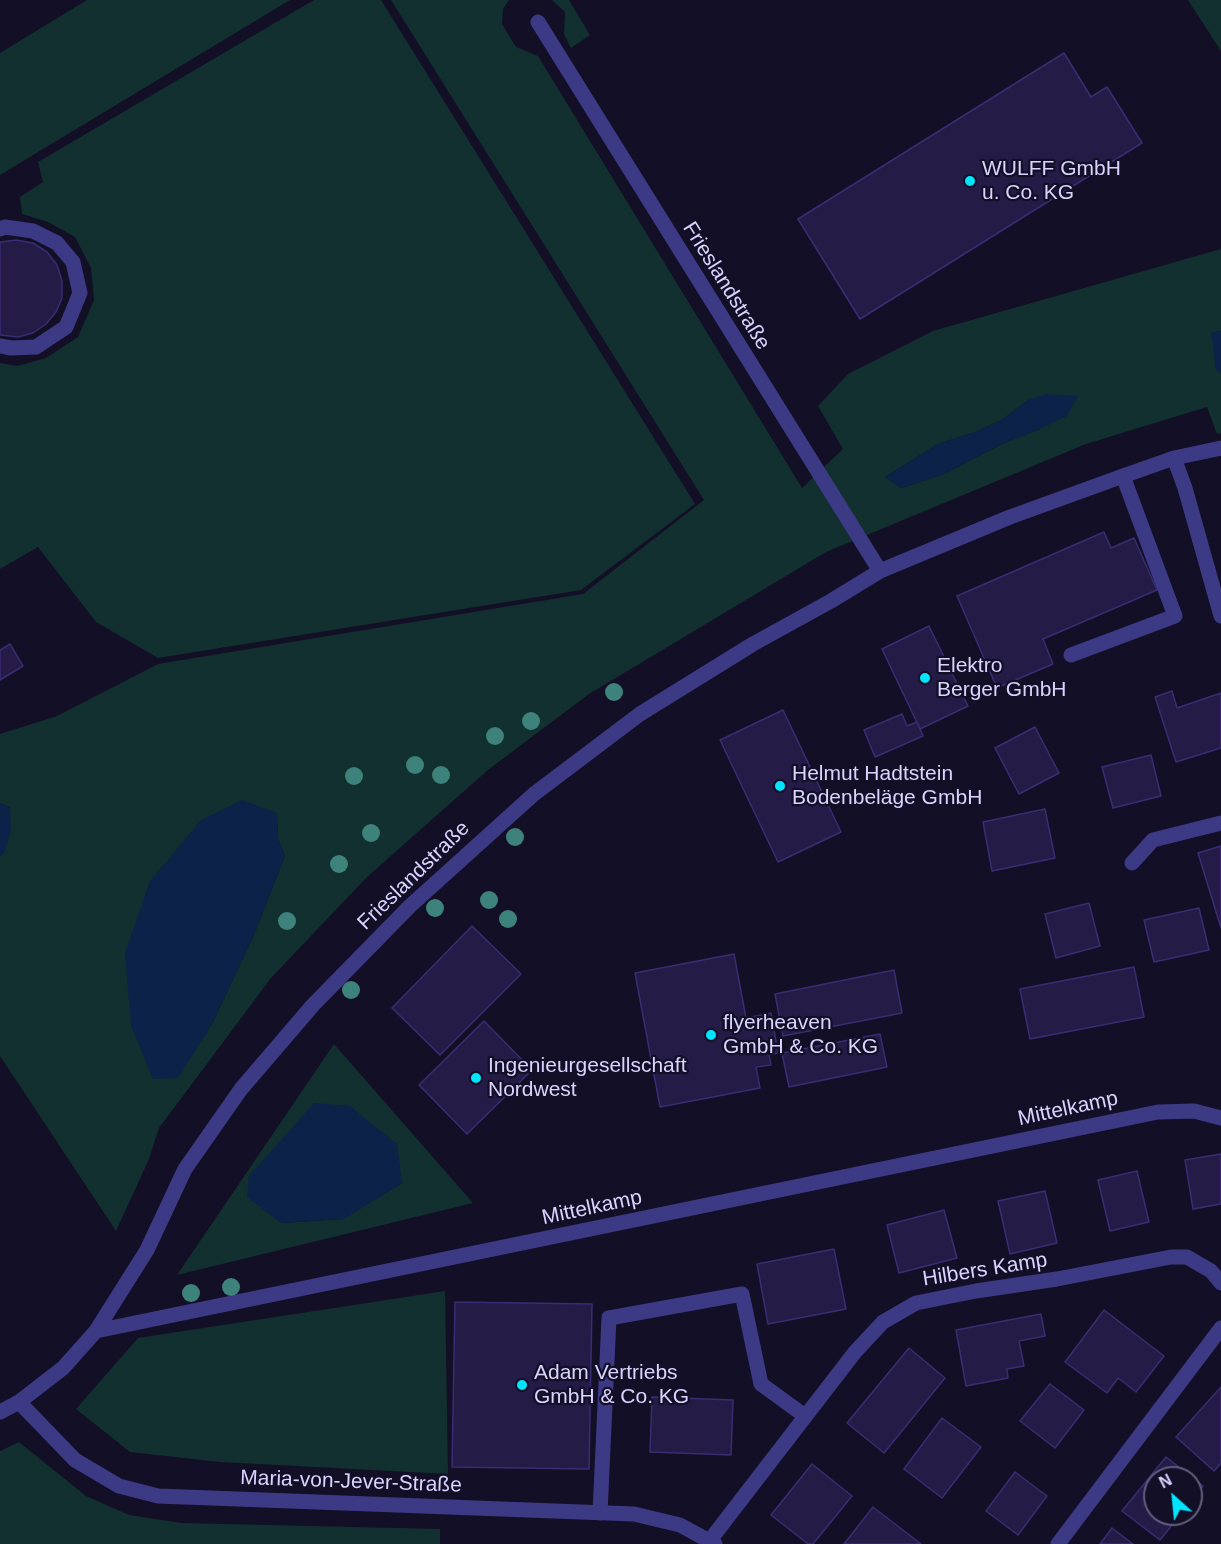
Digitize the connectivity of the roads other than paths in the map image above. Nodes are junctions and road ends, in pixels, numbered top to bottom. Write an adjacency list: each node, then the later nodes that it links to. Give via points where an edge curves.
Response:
1 (538, 22): 7 (street, Frieslandstraße)
2 (0, 229): 3 (street, via 33,231 57,243 73,262 80,293 66,327 36,347)
3 (0, 346)
4 (1221, 448): 5 (street, Frieslandstraße)
5 (1174, 458): 6 (street, Frieslandstraße); 8 (street)
6 (1123, 476): 7 (street, Frieslandstraße); 9 (street, via 1175,616)
7 (879, 571): 15 (street, Frieslandstraße, via 640,714 534,794 410,906 313,1005 241,1089 185,1169 147,1250)
8 (1221, 616)
9 (1071, 655)
10 (1221, 823): 11 (street, via 1153,840)
11 (1132, 863)
12 (1221, 1118): 15 (street, Mittelkamp, via 1194,1111 1158,1112)
13 (1221, 1283): 18 (street, Hilbers Kamp, via 1211,1271 1187,1257 1171,1257 916,1303 883,1322)
14 (1221, 1328): 21 (street)
15 (96, 1331): 16 (street, via 63,1368)
16 (19, 1402): 17 (street); 19 (street, Maria-von-Jever-Straße, via 75,1460 119,1486 158,1496)
17 (0, 1412)
18 (805, 1416): 19 (street, via 761,1384 742,1294 609,1318); 20 (street, Hilbers Kamp)
19 (600, 1513): 20 (street, Maria-von-Jever-Straße, via 634,1515 680,1525)
20 (711, 1543)
21 (1058, 1544)

